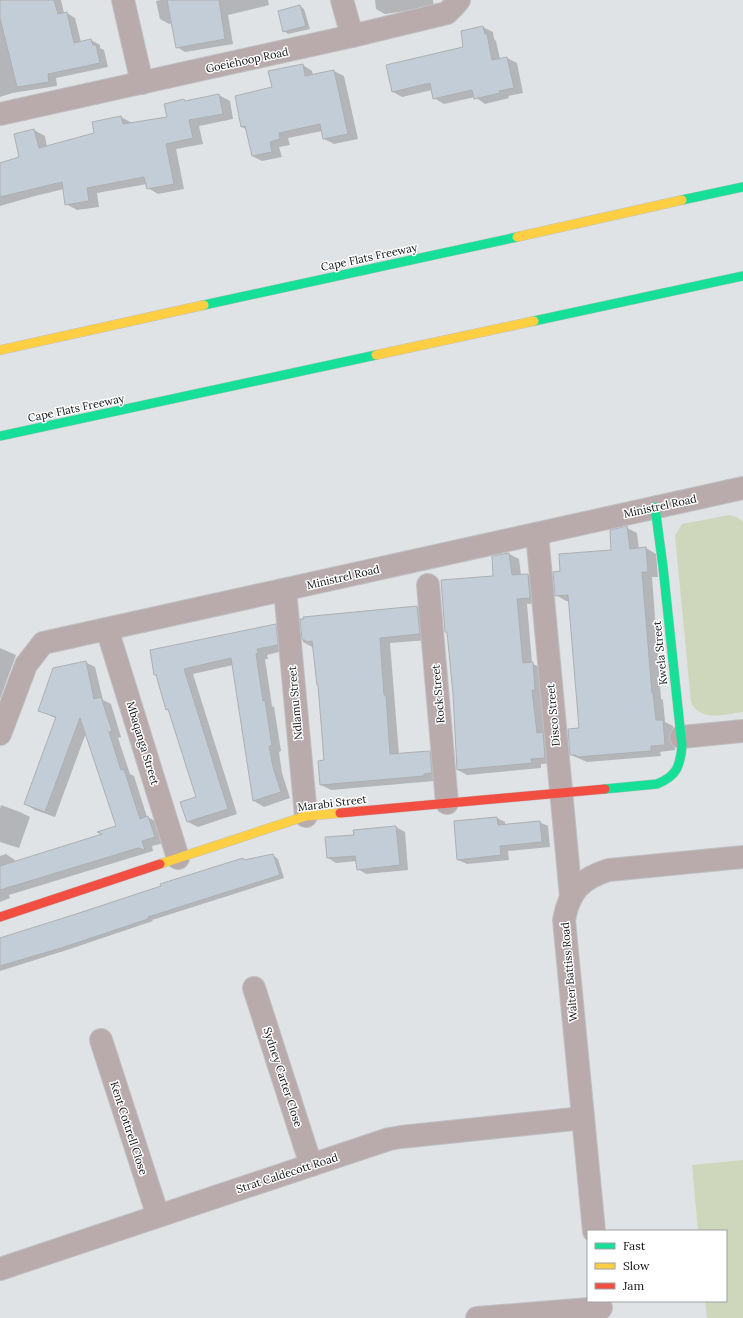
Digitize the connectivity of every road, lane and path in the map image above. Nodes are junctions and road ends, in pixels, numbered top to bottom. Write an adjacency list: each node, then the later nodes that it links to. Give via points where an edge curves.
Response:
1 (123, 0): 5 (street)
2 (342, 0): 4 (street)
3 (459, 0): 4 (street, Goeiehoop Road, via 448,13)
4 (352, 36): 5 (street, Goeiehoop Road)
5 (142, 83): 6 (street, Goeiehoop Road)
6 (0, 114)
7 (743, 187): 9 (main road, Cape Flats Freeway)
8 (743, 276): 10 (main road, Cape Flats Freeway)
9 (0, 350)
10 (0, 436)
11 (743, 488): 12 (street, Ministrel Road)
12 (655, 507): 13 (street, Ministrel Road); 19 (main road, Kwela Street)
13 (536, 534): 15 (street, Ministrel Road); 21 (street, Disco Street)
14 (428, 585): 22 (street, Rock Street)
15 (285, 590): 16 (street, Ministrel Road); 23 (street, Ndlamu Street)
16 (107, 629): 18 (street, Ministrel Road, via 43,643 26,665); 25 (street, Mbaqanga Street)
17 (743, 731): 19 (street)
18 (0, 734)
19 (681, 737): 20 (main road, Kwela Street, via 679,768 664,782)
20 (657, 784): 21 (main road, Marabi Street)
21 (560, 793): 22 (main road, Marabi Street); 26 (street, Disco Street)
22 (447, 803): 23 (main road, Marabi Street)
23 (306, 816): 25 (main road, Marabi Street)
24 (743, 857): 26 (street, Walter Battiss Road, via 609,870 587,879)
25 (178, 858): 27 (main road, Marabi Street)
26 (571, 897): 30 (street, Walter Battiss Road, via 564,920)
27 (0, 917)
28 (254, 988): 31 (street, Sydney Carter Close)
29 (101, 1040): 32 (street, Kent Cottrell Close)
30 (583, 1118): 31 (street, Strat Caldecott Road, via 389,1139); 33 (street, Walter Battiss Road)
31 (311, 1165): 32 (street, Strat Caldecott Road)
32 (158, 1216): 34 (street, Strat Caldecott Road)
33 (594, 1230)
34 (1, 1265)
35 (601, 1309): 36 (street)
36 (477, 1318)

